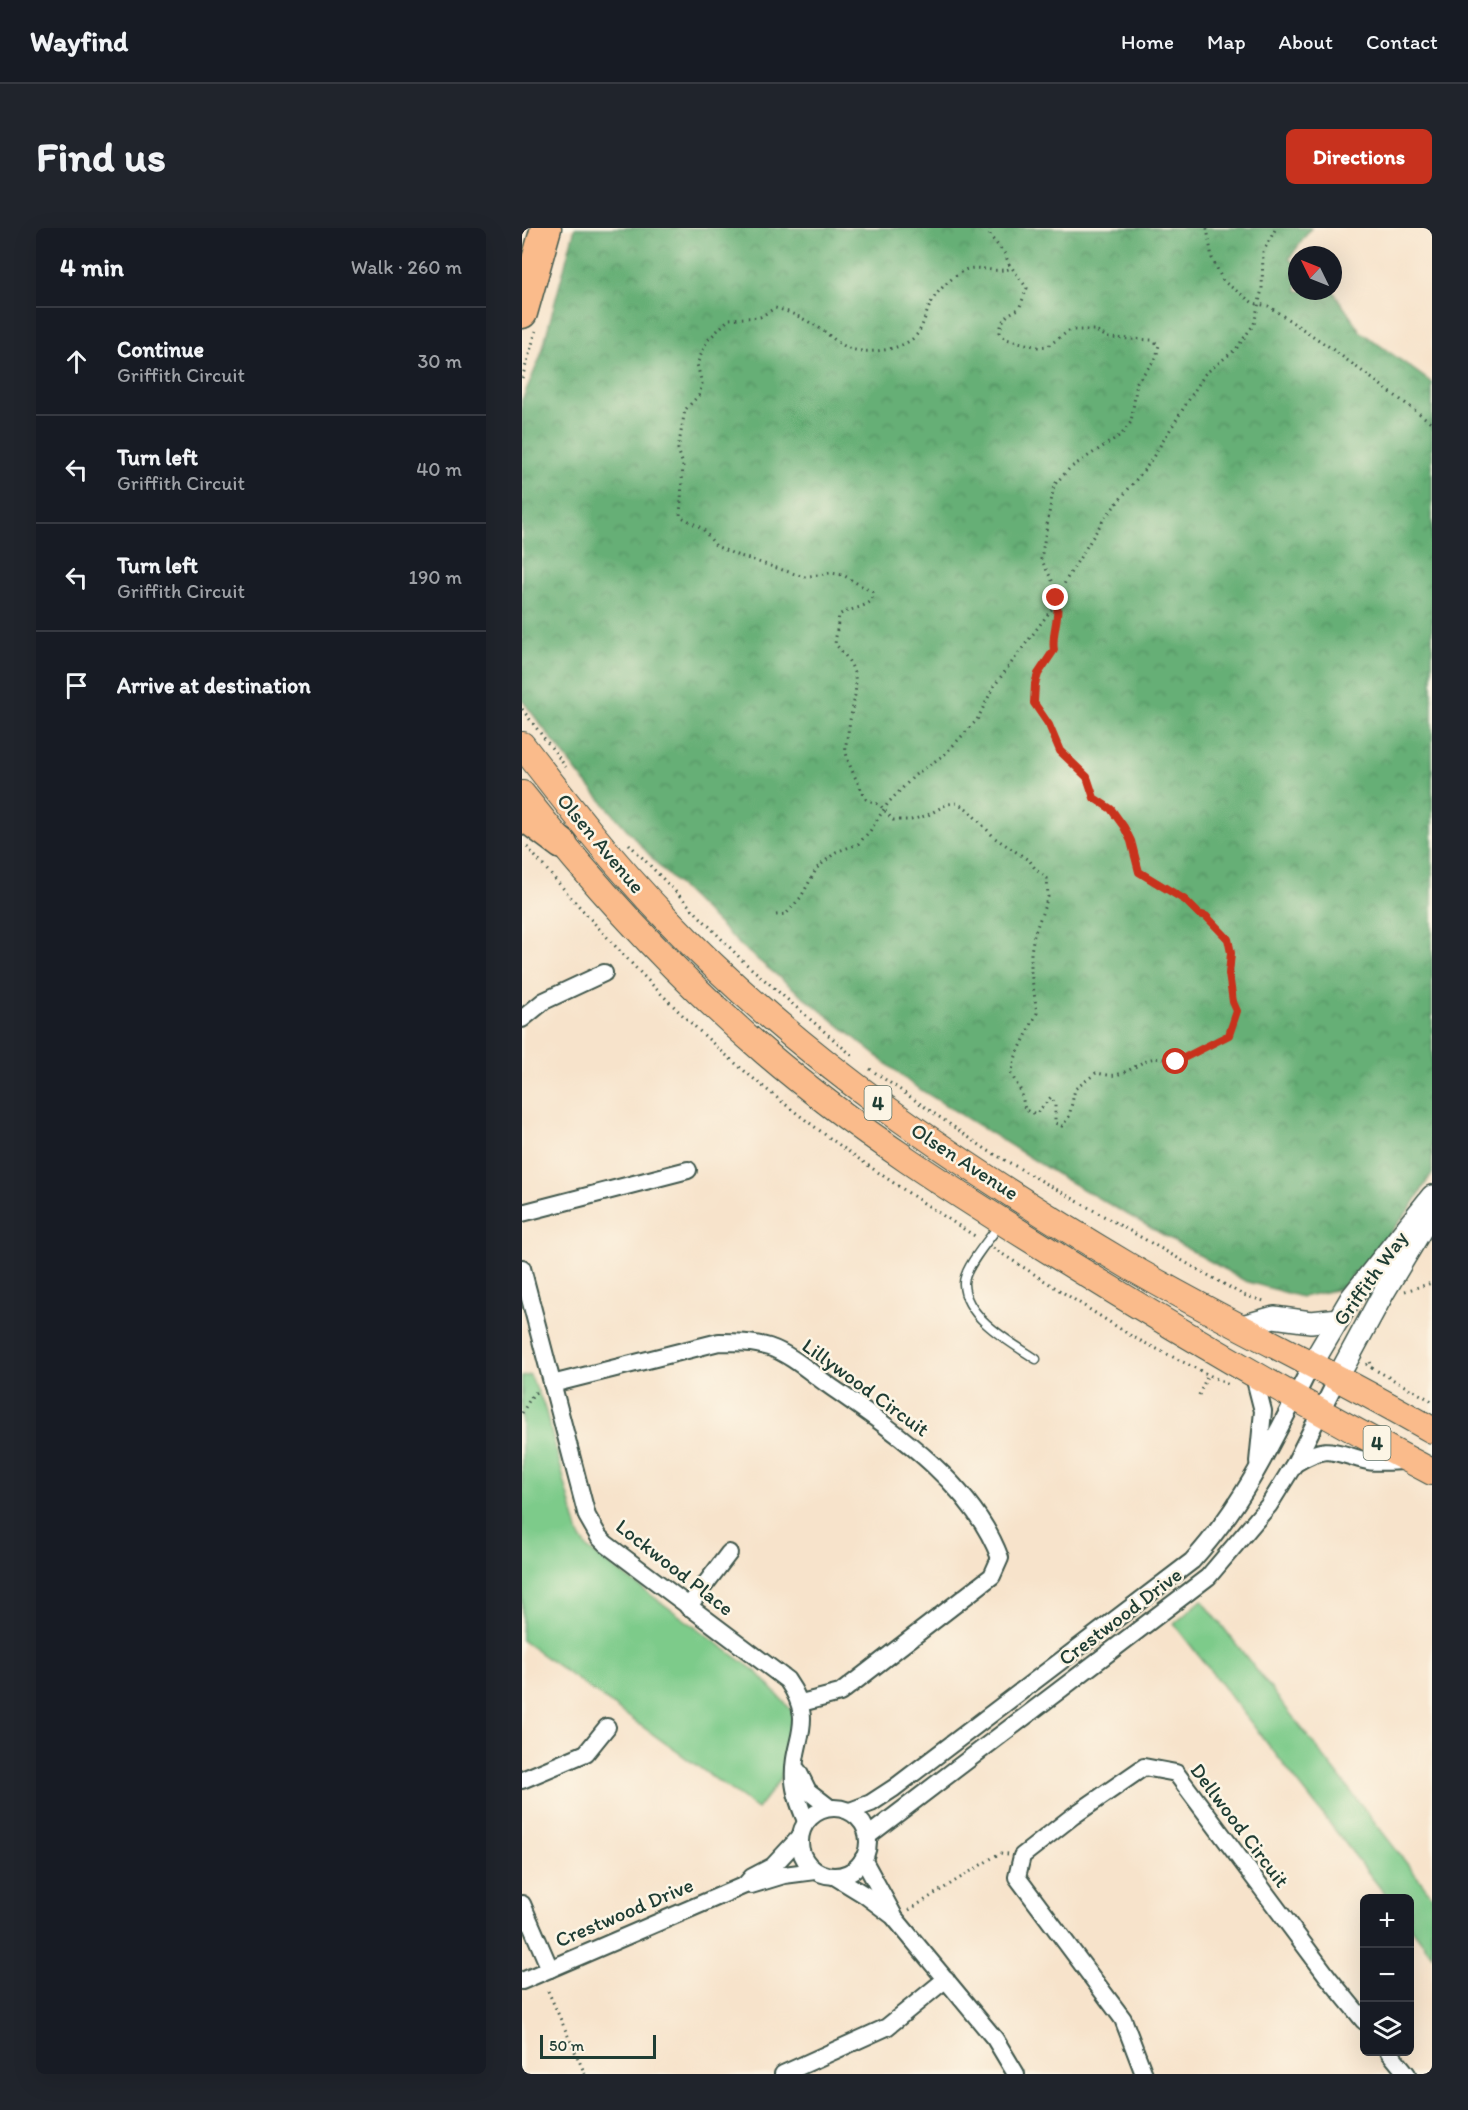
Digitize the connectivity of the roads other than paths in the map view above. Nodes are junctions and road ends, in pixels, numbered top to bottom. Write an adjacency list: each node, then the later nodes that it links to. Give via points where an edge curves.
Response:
1 (546, 228): 2 (highway)
2 (522, 313)
3 (522, 745): 16 (main road, Olsen Avenue / 4, via 667,920 821,1060 971,1167 1131,1267)
4 (522, 794): 6 (main road, Olsen Avenue / 4)
5 (522, 814): 6 (highway)
6 (561, 844): 13 (main road, Olsen Avenue / 4, via 653,947 767,1054 893,1151)
7 (604, 973): 8 (street, via 544,1001)
8 (522, 1019)
9 (688, 1170): 12 (street)
10 (1432, 1196): 15 (street, Griffith Way)
11 (1432, 1211): 19 (street, Griffith Way)
12 (522, 1213)
13 (1002, 1222): 17 (lane, via 968,1269 964,1284 982,1321); 20 (main road, Olsen Avenue / 4)
14 (522, 1268): 21 (street, Lockwood Place)
15 (1339, 1319): 16 (street, via 1311,1322 1274,1317); 18 (street, Griffith Way)
16 (1238, 1327): 18 (main road, Olsen Avenue / 4)
17 (1036, 1359)
18 (1312, 1364): 19 (main road, Olsen Avenue / 4); 22 (street, Crestwood Drive)
19 (1343, 1366): 23 (street, Crestwood Drive); 24 (main road, Olsen Avenue / 4)
20 (1254, 1376): 22 (main road, Olsen Avenue / 4); 27 (street, via 1263,1411)
21 (552, 1384): 29 (street, Lockwood Place, via 593,1528 606,1544); 30 (street, Lillywood Circuit, via 719,1342 746,1342 771,1348 873,1415 920,1452 992,1535 1000,1558 992,1576 840,1693)
22 (1294, 1399): 23 (main road, Olsen Avenue / 4); 27 (street, Crestwood Drive)
23 (1321, 1414): 25 (street, Crestwood Drive); 26 (main road, Olsen Avenue / 4)
24 (1432, 1430)
25 (1295, 1463): 26 (street, via 1323,1451); 37 (street, Crestwood Drive, via 1269,1505 1208,1577)
26 (1421, 1467)
27 (1256, 1472): 35 (street, Crestwood Drive, via 1226,1521 1175,1576 894,1788)
28 (729, 1553): 29 (street)
29 (688, 1607): 30 (street, Lockwood Place, via 787,1680)
30 (801, 1703): 32 (street, via 803,1724)
31 (607, 1726): 33 (street, via 586,1753)
32 (796, 1768): 34 (street, via 808,1791); 36 (street, via 795,1788)
33 (522, 1780)
34 (830, 1808): 35 (street); 36 (street, via 814,1813)
35 (850, 1811): 37 (street, via 864,1824)
36 (806, 1821): 38 (street)
37 (868, 1836): 39 (street)
38 (800, 1838): 40 (street, via 802,1856); 42 (street, Crestwood Drive, via 773,1866)
39 (863, 1859): 41 (street, via 856,1868); 44 (street)
40 (815, 1871): 41 (street); 42 (street, Crestwood Drive)
41 (834, 1876): 44 (street)
42 (744, 1885): 45 (street, Crestwood Drive)
43 (522, 1904): 45 (street)
44 (894, 1918): 46 (street)
45 (550, 1969): 47 (street, Crestwood Drive)
46 (946, 1979): 50 (street, via 887,2028); 52 (street, via 995,2039)
47 (522, 1981)
48 (1360, 2015): 53 (street, Dellwood Circuit, via 1176,1773 1144,1767 1022,1856 1017,1877 1122,2019)
49 (1392, 2056): 54 (street)
50 (815, 2068): 51 (street)
51 (783, 2074)
52 (1016, 2074)
53 (1144, 2074)
54 (1407, 2074)

